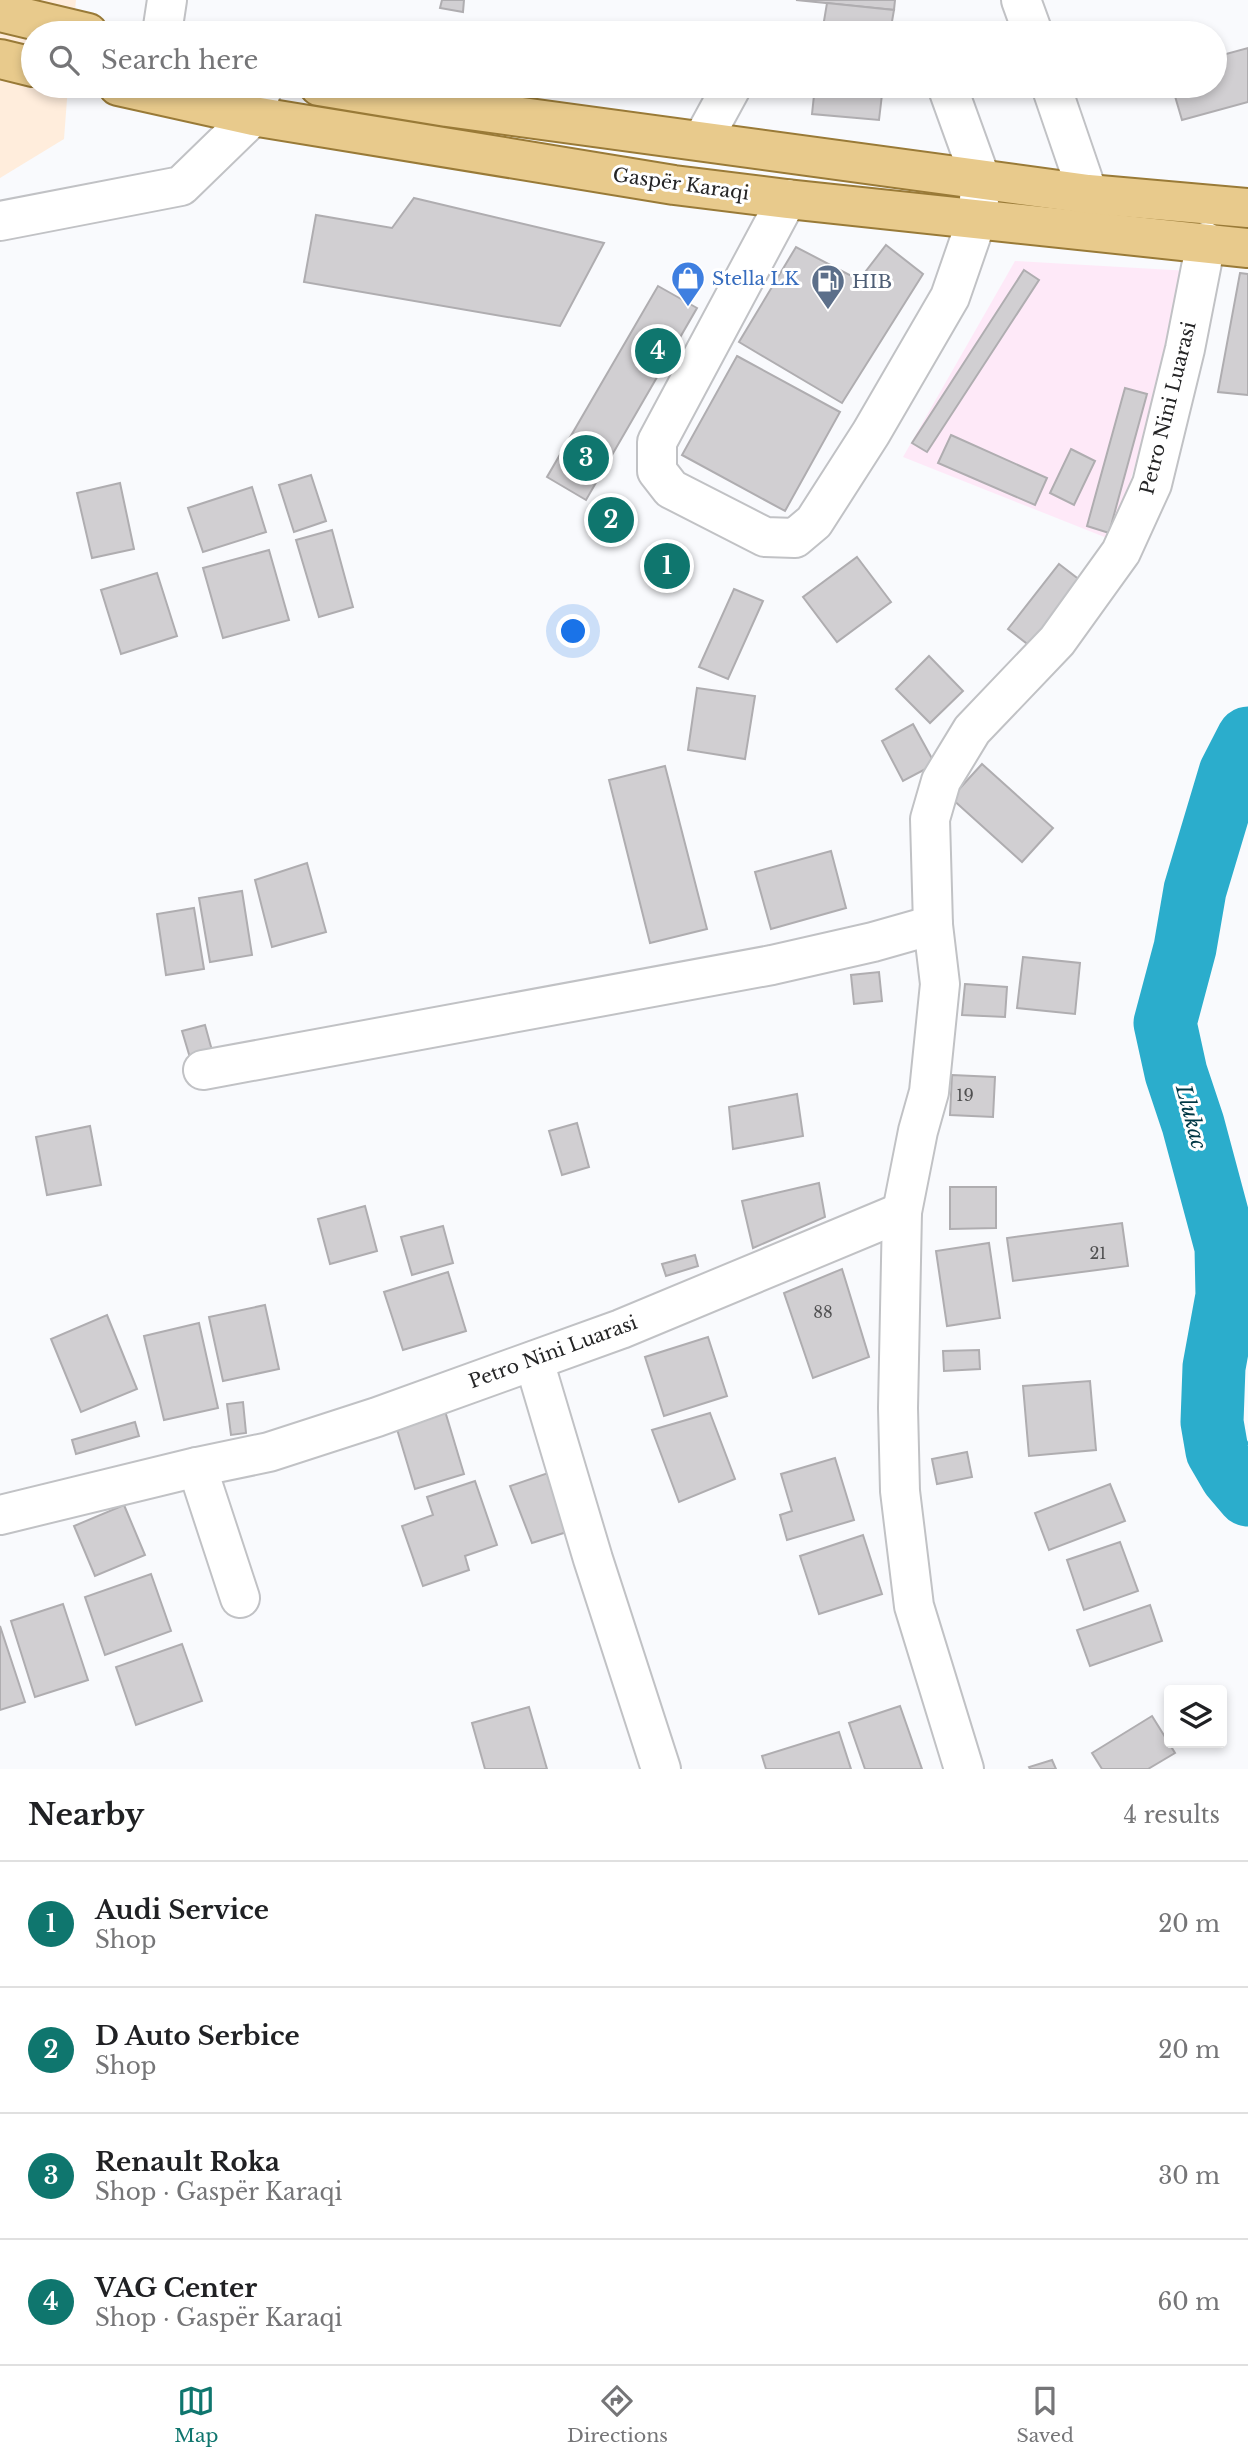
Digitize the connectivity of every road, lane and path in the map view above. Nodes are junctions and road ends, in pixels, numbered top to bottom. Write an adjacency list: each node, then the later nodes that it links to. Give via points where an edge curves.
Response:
1 (167, 0): 5 (street)
2 (1021, 0): 6 (street)
3 (0, 12): 4 (main road)
4 (38, 21)
5 (164, 21)
6 (1029, 21)
7 (0, 60): 8 (main road)
8 (21, 64)
9 (230, 98): 14 (main road, Gaspër Karaqi)
10 (392, 98): 15 (main road)
11 (725, 98): 15 (street)
12 (951, 98): 16 (street)
13 (1055, 98): 17 (street)
14 (258, 101): 18 (main road, Gaspër Karaqi, via 674,185); 21 (street, via 181,186)
15 (702, 141): 16 (main road)
16 (981, 180): 17 (main road); 20 (street)
17 (1088, 194): 19 (main road)
18 (787, 200): 20 (main road, Gaspër Karaqi); 20 (street, via 657,442 657,471 671,489 765,537 795,538 814,523 950,297)
19 (1248, 208)
20 (978, 219): 22 (main road, Gaspër Karaqi)
21 (0, 221)
22 (1206, 242): 23 (main road, Gaspër Karaqi); 24 (street, Petro Nini Luarasi, via 1152,484 1121,552 1057,641 972,730 941,780 930,819)
23 (1248, 248)
24 (933, 925): 25 (street, via 772,965); 26 (street, Petro Nini Luarasi, via 940,984 929,1092)
25 (203, 1070)
26 (902, 1212): 27 (street, Petro Nini Luarasi); 32 (street, Petro Nini Luarasi, via 900,1491 914,1606)
27 (534, 1362): 28 (street, Petro Nini Luarasi, via 269,1452); 31 (street)
28 (197, 1467): 29 (street, Petro Nini Luarasi); 30 (street)
29 (0, 1515)
30 (240, 1598)
31 (661, 1769)
32 (964, 1769)

